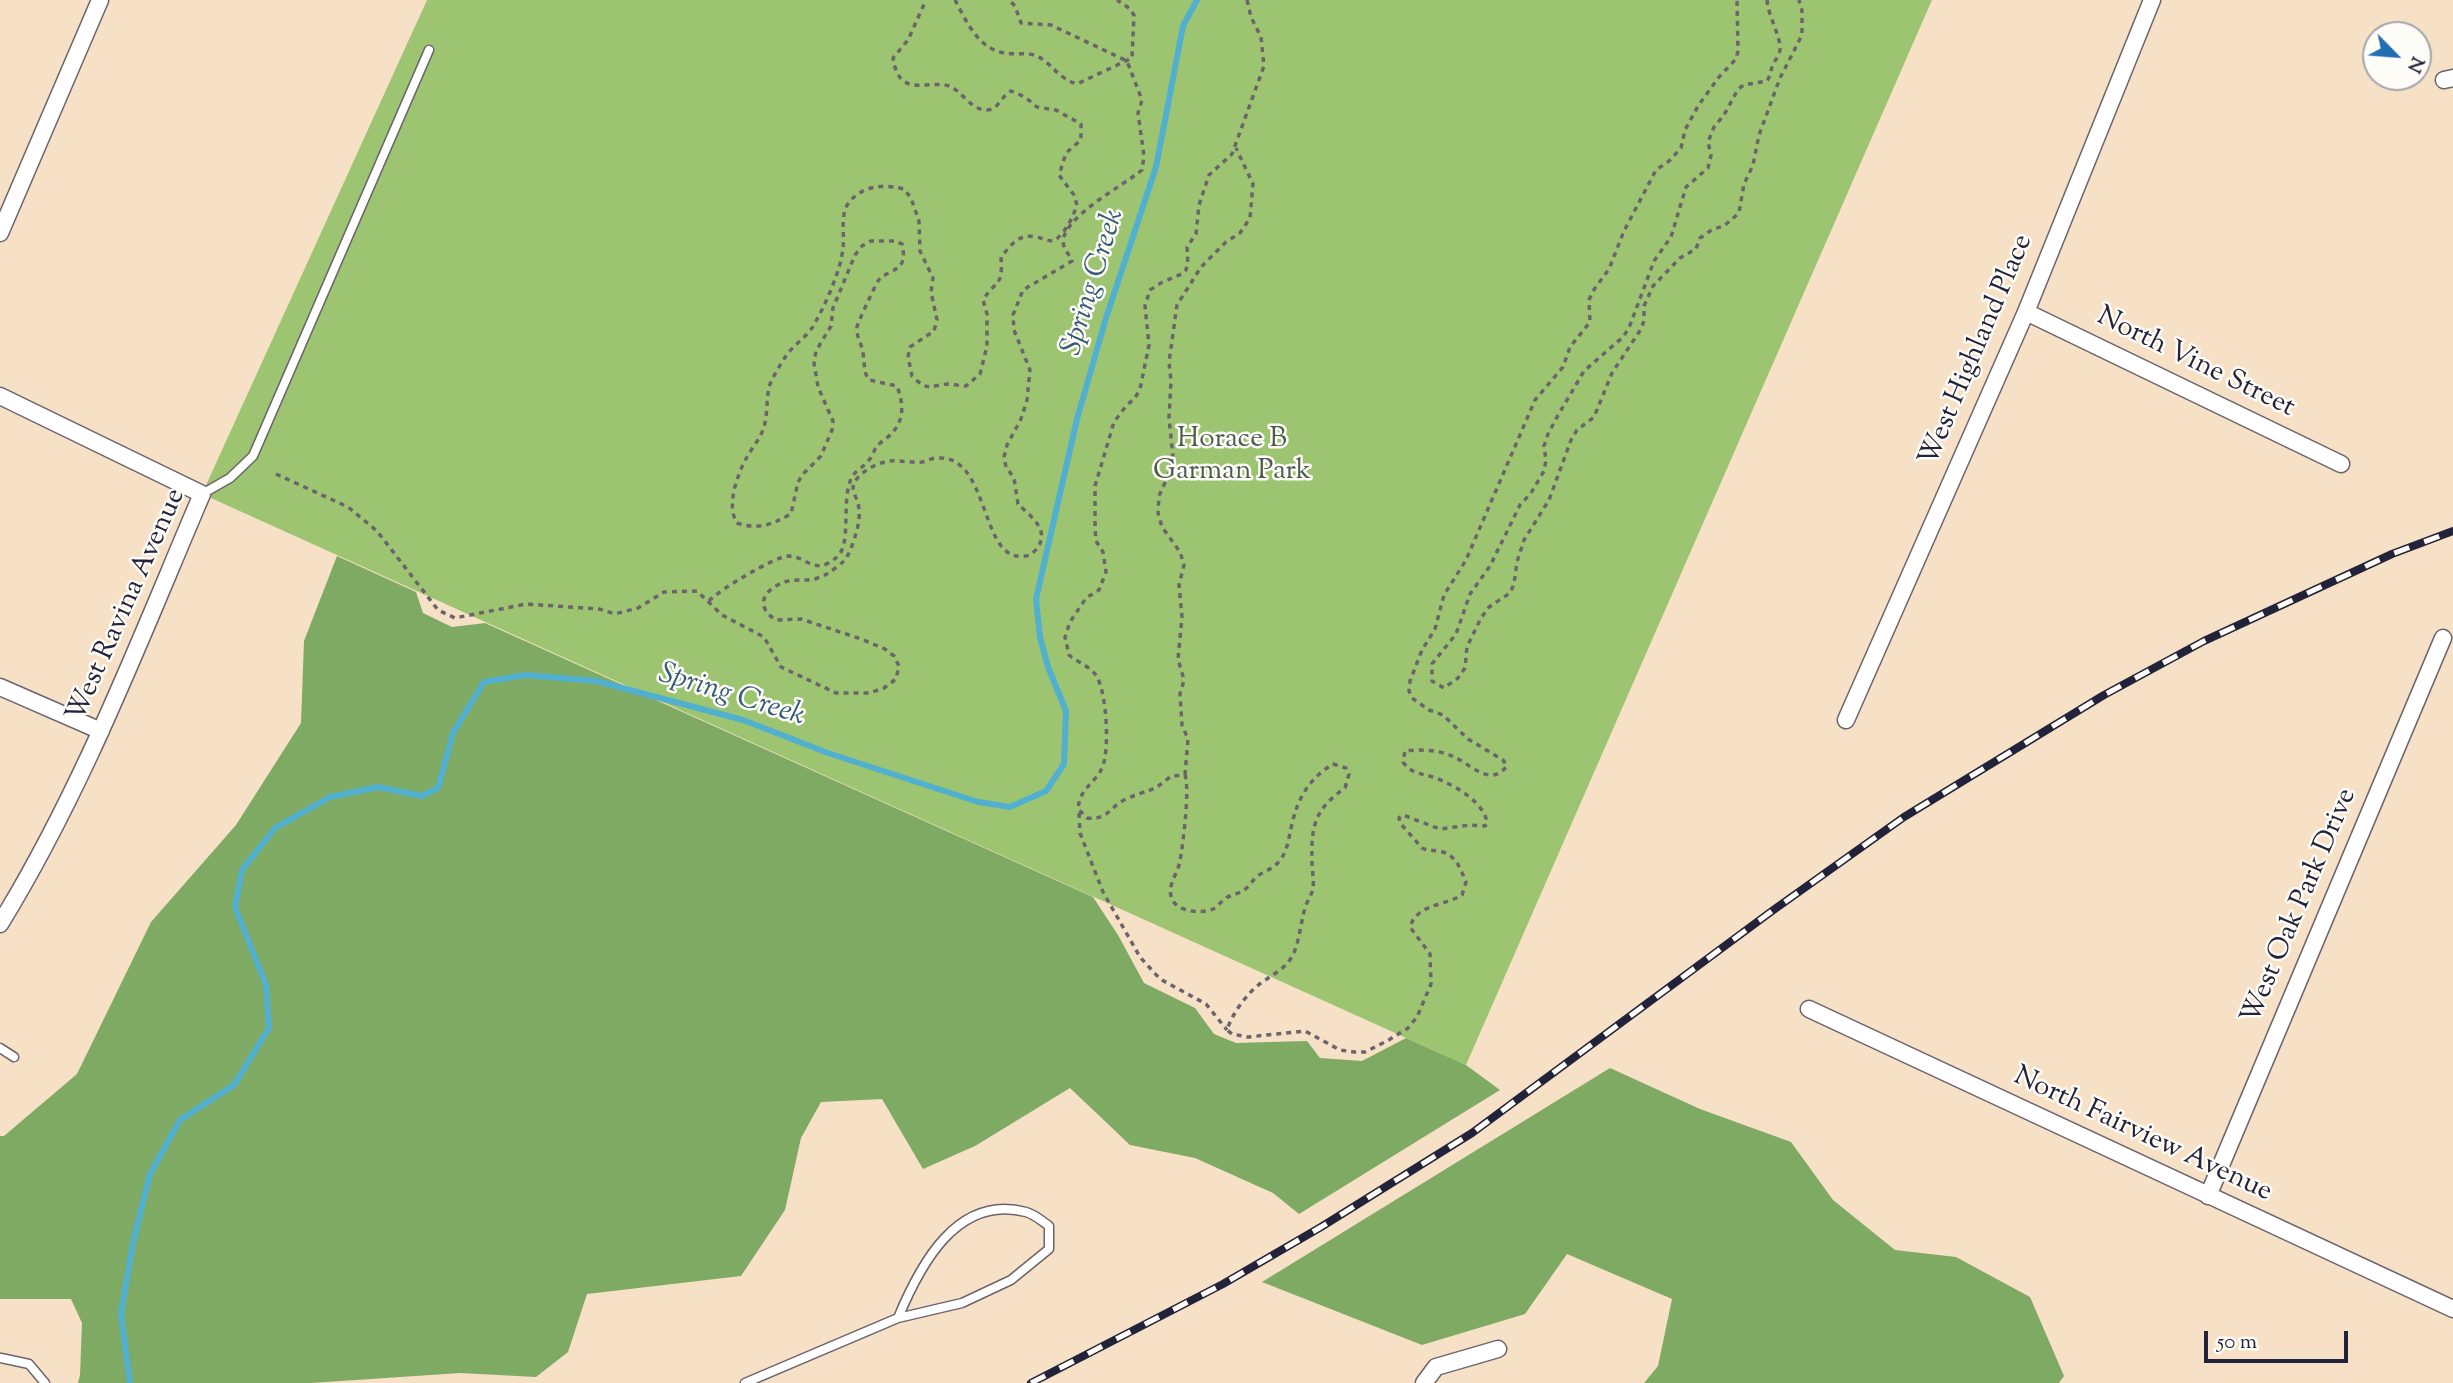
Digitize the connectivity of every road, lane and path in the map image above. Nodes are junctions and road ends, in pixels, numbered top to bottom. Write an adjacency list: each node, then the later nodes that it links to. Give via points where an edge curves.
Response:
1 (100, 0): 14 (street)
2 (926, 0): 20 (path, via 908,40 893,58 900,76 919,87 946,85 988,110 1012,91 1037,107 1056,110 1081,124 1081,140 1066,153 1059,175 1074,195 1073,218 1054,241 1037,237 1015,240 1001,258 1000,282 983,300 987,346 980,374 966,386 940,388 927,387 912,376 908,357 910,347 934,331 937,320 933,278 920,251 919,221 911,198 904,189 889,185 859,192 848,203 840,266 816,322 785,356 770,384 764,429 745,459 732,516 750,528 764,527 791,514 798,482 821,456 833,421 818,387 816,351 831,326 833,308 855,255 871,241 896,241 902,244 904,254 894,272 878,281 857,328 865,375 897,386 900,421 852,476 844,502 846,536 837,557 817,566 797,557 777,558 718,591)
3 (955, 0): 12 (path, via 985,46 1037,56 1069,82 1077,84)
4 (1009, 0): 12 (path, via 1021,23 1051,25)
5 (1116, 0): 12 (path, via 1134,15 1133,52)
6 (1247, 0): 13 (path, via 1265,58)
7 (1737, 0): 29 (path, via 1736,59 1698,106 1681,148 1656,170 1589,300 1590,322 1570,346 1563,367 1535,400 1470,552 1444,595 1410,681 1412,698 1443,715 1507,766 1487,775 1440,752 1408,750 1403,756 1409,771 1445,782 1487,816 1485,826 1447,830 1403,815 1399,818 1426,851 1450,854 1466,882 1462,895 1418,913 1412,920 1410,927 1430,954 1431,984 1425,1001 1408,1028 1364,1052 1340,1050 1305,1031 1248,1037)
8 (1767, 0): 9 (path, via 1780,51 1770,76 1767,81 1738,89 1714,127 1708,142 1708,168 1686,187 1671,237 1654,261 1629,328 1584,371 1548,434 1544,471 1470,594 1456,635 1432,664 1432,681 1437,686 1444,688 1458,678 1481,618 1510,593 1524,540 1555,488 1571,440 1594,417 1616,365 1644,321 1644,306 1653,286 1696,248 1700,238 1739,213 1759,135 1802,35)
9 (1799, 0)
10 (2152, 0): 15 (street, West Highland Place)
11 (429, 50): 19 (lane, West Ravina Avenue, via 253,456 230,478)
12 (1127, 61): 20 (path, via 1142,100 1138,113 1142,170 1101,196 1070,226 1063,237 1072,261 1023,290 1013,314 1030,383 1004,457 1014,478 1018,504 1041,529 1041,544 1026,556 1004,549 969,475 947,458 889,461 865,471 853,489 859,525 846,560 815,579 789,580 766,593 763,600 776,620 801,619 825,626 894,656 899,666 896,679 869,693 836,693 792,674 781,667 764,637 722,615)
13 (1236, 146): 25 (path, via 1253,184 1250,218 1240,233 1201,267 1177,305 1169,362 1173,457 1158,513 1184,565 1178,659 1184,680 1182,725 1188,739); 26 (path, via 1209,175 1196,234 1187,247 1185,271 1150,290 1145,306 1149,345 1140,389 1114,422 1095,486 1096,541 1106,572 1099,590 1078,608 1065,637 1069,655 1101,682 1107,722 1103,768 1084,791)
14 (0, 233)
15 (2026, 312): 17 (street, North Vine Street); 23 (street, West Highland Place)
16 (0, 396): 19 (street)
17 (2341, 464)
18 (276, 474): 20 (path, via 348,506 377,531 438,610 455,618 526,604 615,614 638,608 664,592 697,592)
19 (202, 494): 24 (street, West Ravina Avenue)
20 (709, 601)
21 (2443, 638): 32 (street, West Oak Park Drive)
22 (0, 687): 24 (street)
23 (1846, 720)
24 (101, 731): 27 (street, West Ravina Avenue, via 27,880)
25 (1185, 775): 26 (path, via 1171,776 1157,789 1127,798 1102,817 1087,818); 29 (path, via 1181,859 1171,893 1173,902 1182,908 1199,911 1215,908 1228,896 1244,891 1280,861 1307,784 1334,764 1346,768 1349,775 1345,788 1329,799 1314,824 1313,891 1294,954 1284,968 1258,984)
26 (1078, 810): 29 (path, via 1080,833 1102,892 1140,957 1160,979 1206,1004)
27 (0, 924)
28 (1810, 1009): 32 (street, North Fairview Avenue)
29 (1227, 1030)
30 (0, 1048): 31 (lane)
31 (14, 1056)
32 (2208, 1196): 33 (street, North Fairview Avenue)
33 (2453, 1309)
34 (898, 1318): 34 (lane, via 962,1303 1011,1280 1049,1249 1049,1226 1028,1212 992,1208 964,1221 937,1243); 38 (lane)
35 (1498, 1349): 39 (street, via 1436,1367)
36 (1, 1358): 37 (lane, via 29,1364)
37 (45, 1383)
38 (745, 1383)
39 (1424, 1383)

